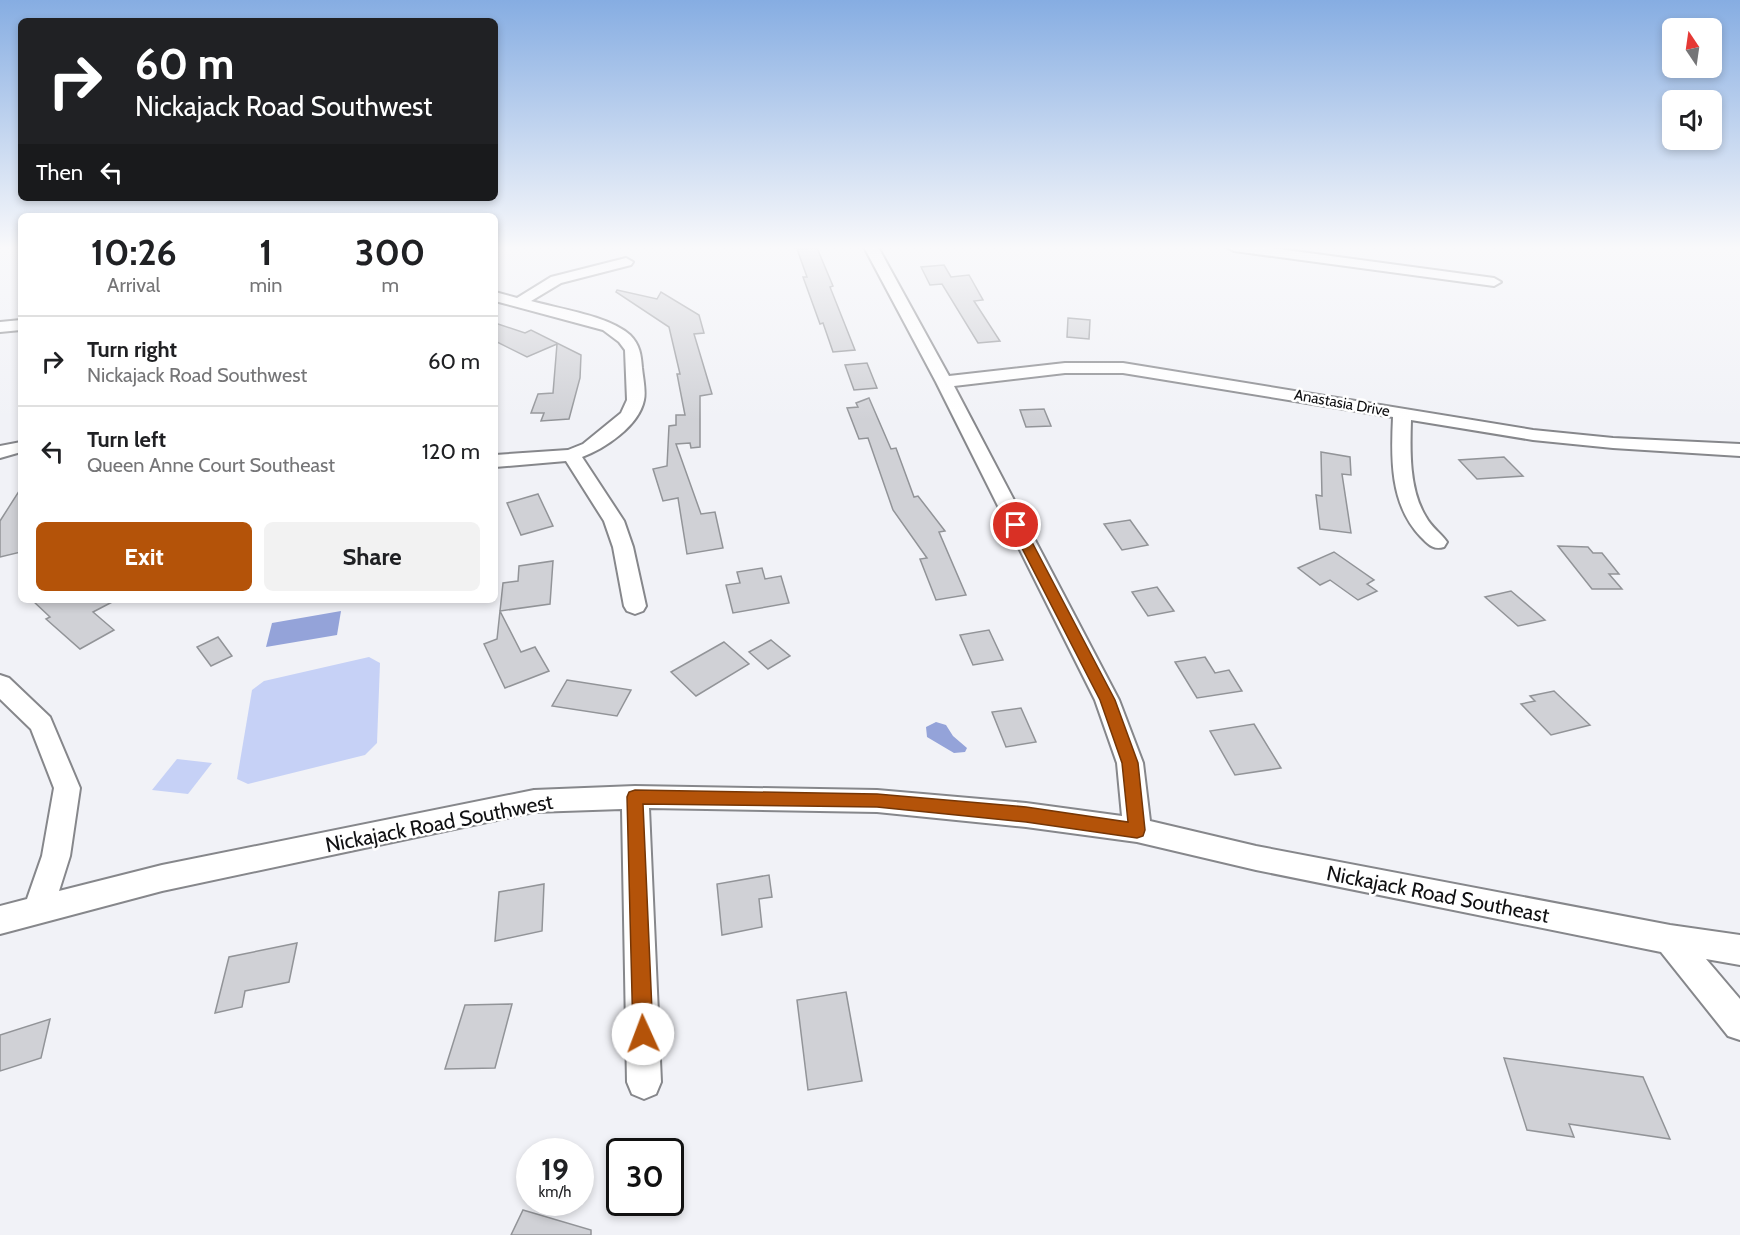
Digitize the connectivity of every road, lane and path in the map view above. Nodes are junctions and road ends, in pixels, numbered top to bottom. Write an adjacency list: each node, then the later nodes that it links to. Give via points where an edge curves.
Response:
1 (529, 305): 10 (street, via 608,327 633,350 636,400 629,415 589,447)
2 (902, 305): 5 (street)
3 (18, 325): 4 (street)
4 (0, 327)
5 (944, 382): 6 (street, Anastasia Drive, via 1065,368 1123,368); 16 (street, via 1107,700 1130,763)
6 (1402, 414): 8 (street, Anastasia Drive, via 1533,435); 12 (street, via 1410,505)
7 (18, 448): 9 (street)
8 (1740, 450)
9 (0, 452)
10 (572, 455): 11 (street); 13 (street, via 614,521)
11 (498, 461)
12 (1437, 542)
13 (635, 606)
14 (0, 684): 17 (street, via 41,724 67,788 56,856)
15 (635, 797): 16 (street, Nickajack Road Southwest, via 877,801 1026,814); 17 (street, Nickajack Road Southwest, via 534,801 162,878); 22 (street)
16 (1137, 830): 19 (street, Nickajack Road Southeast, via 1256,858)
17 (39, 909): 18 (street, Nickajack Road Southwest)
18 (0, 920)
19 (1670, 939): 20 (street, Nickajack Road Southeast); 21 (street)
20 (1740, 950)
21 (1740, 1024)
22 (644, 1082)

